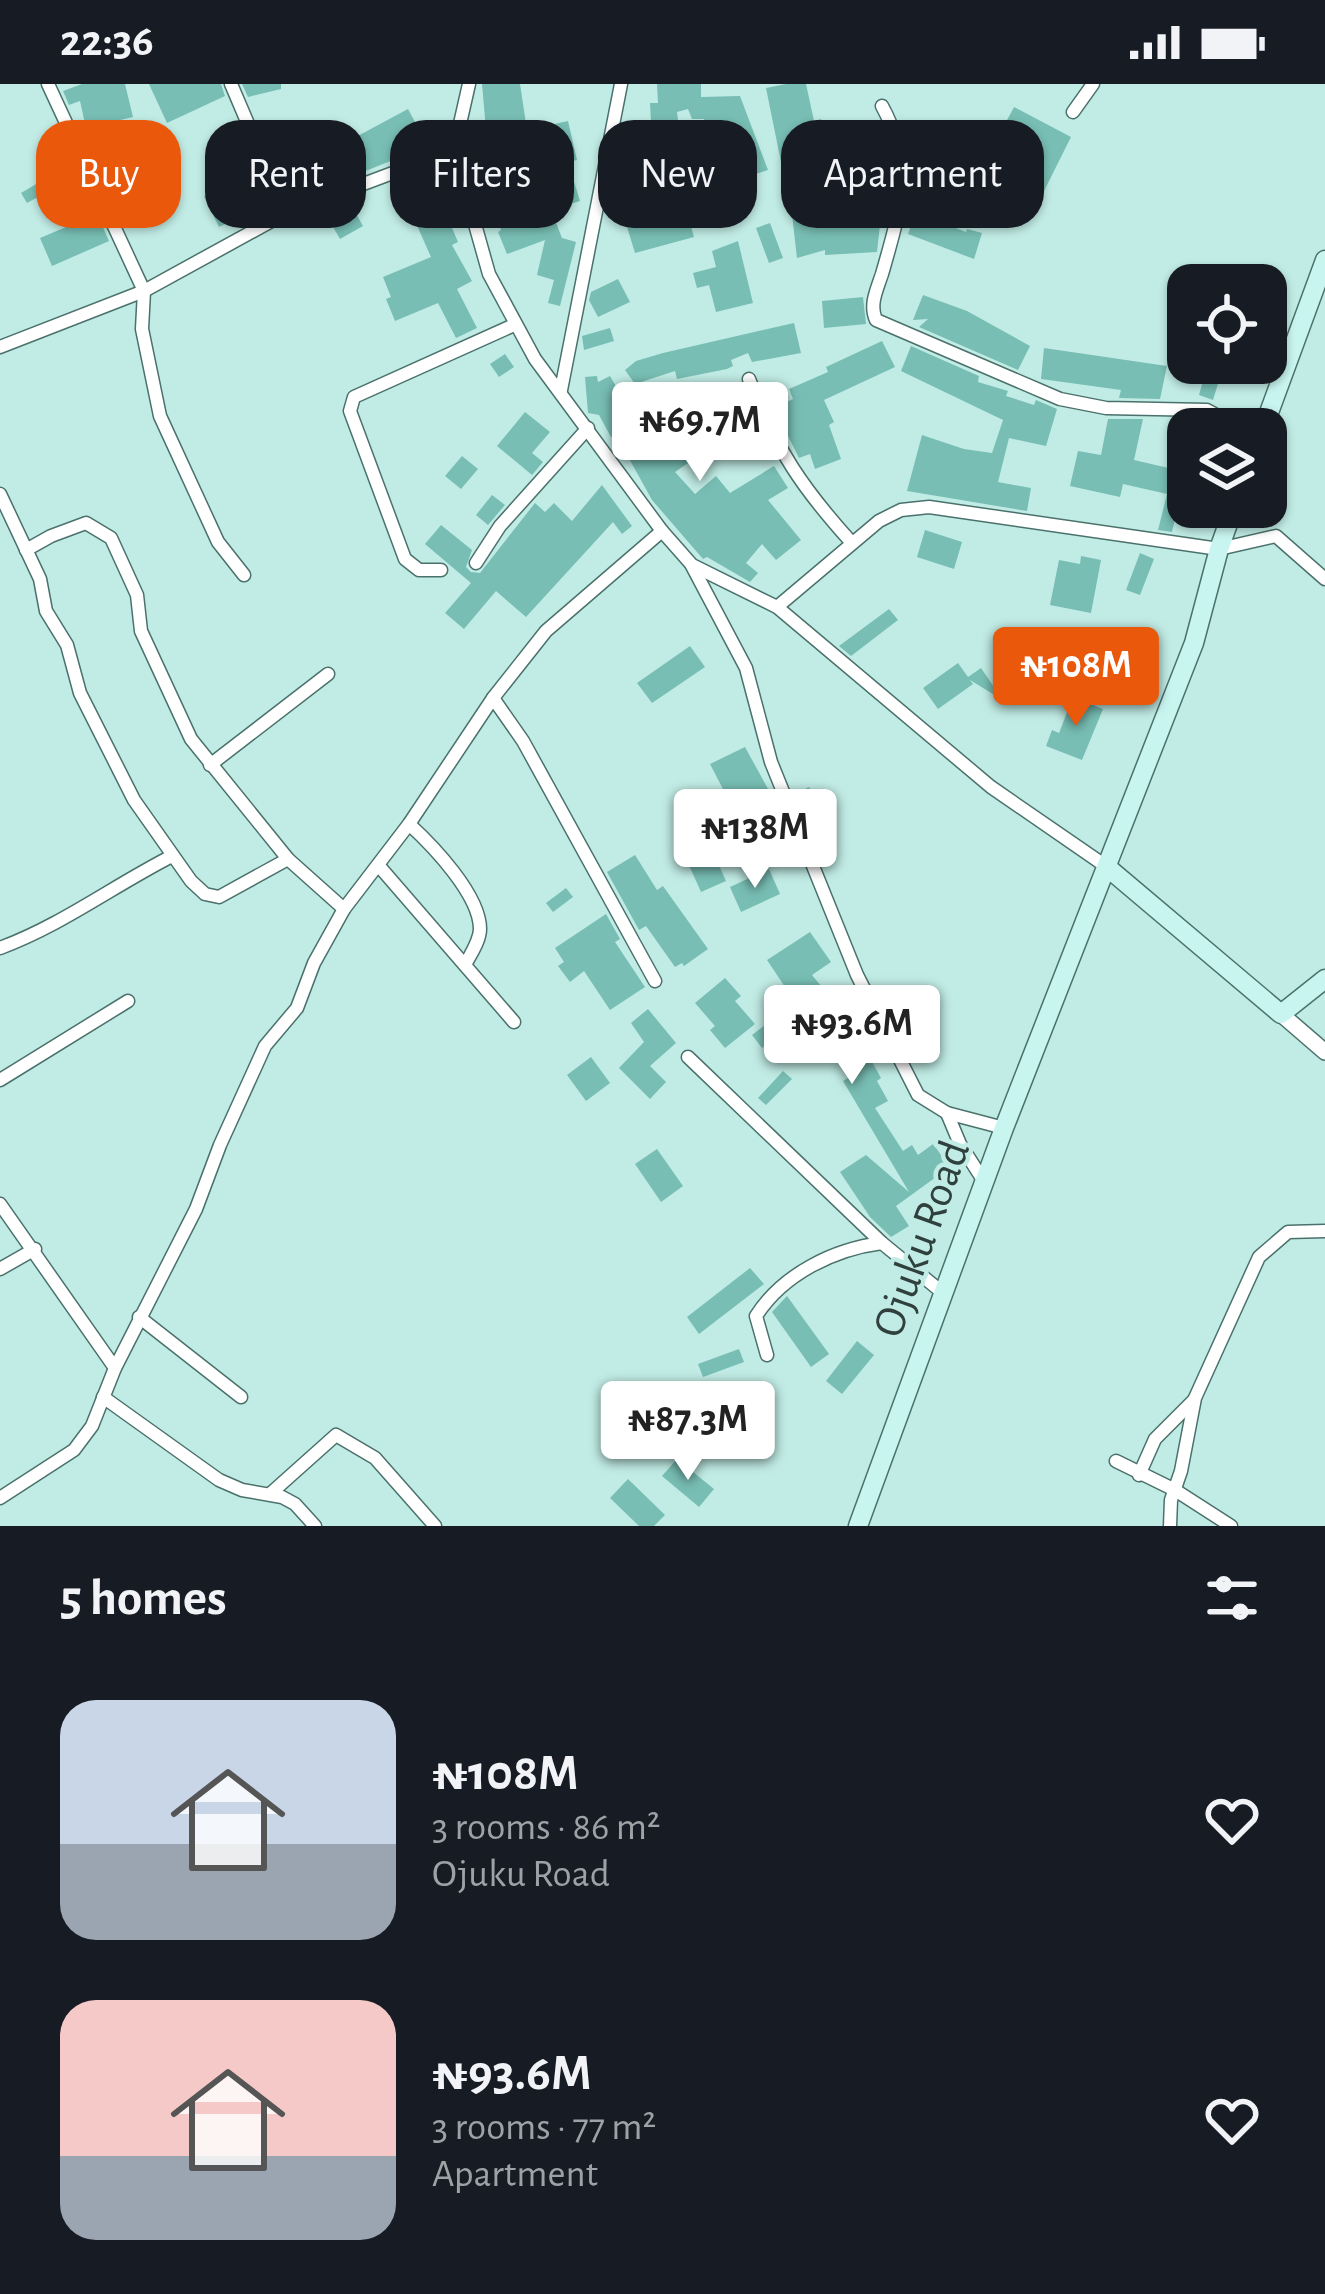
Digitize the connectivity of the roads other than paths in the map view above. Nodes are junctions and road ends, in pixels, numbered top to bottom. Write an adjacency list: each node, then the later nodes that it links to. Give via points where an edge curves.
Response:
1 (48, 84): 13 (street)
2 (231, 84): 8 (street)
3 (469, 84): 9 (street)
4 (620, 84): 17 (street)
5 (1093, 84): 7 (street)
6 (882, 106): 19 (street, via 904,167 876,320 1060,399)
7 (1073, 112)
8 (246, 120)
9 (461, 120)
10 (259, 228): 13 (street)
11 (476, 228): 14 (street)
12 (1324, 269): 18 (main road)
13 (144, 291): 15 (street); 30 (street, via 142,329 160,416 218,542)
14 (514, 325): 17 (street); 29 (street, via 351,403 405,559 419,570)
15 (0, 347)
16 (749, 379): 24 (street, via 786,463)
17 (561, 390): 20 (street)
18 (1271, 408)
19 (1167, 409)
20 (588, 428): 23 (street); 27 (street)
21 (0, 494): 26 (street)
22 (1226, 528): 25 (main road, Ojuku Road)
23 (662, 531): 28 (street); 34 (street, via 546,631)
24 (852, 543): 25 (street, via 879,520 929,507); 32 (street)
25 (1219, 549): 31 (street, via 1276,536); 40 (main road, Ojuku Road, via 1194,643)
26 (26, 550): 35 (street, via 86,523 111,538 167,692); 37 (street, via 80,693)
27 (476, 563)
28 (692, 565): 32 (street); 52 (street, via 746,668 771,762 857,975 918,1095)
29 (441, 570)
30 (244, 574)
31 (1325, 579)
32 (777, 607): 40 (street, via 991,787)
33 (328, 674): 35 (street)
34 (493, 698): 36 (street); 45 (street)
35 (210, 766): 38 (street)
36 (409, 824): 39 (street); 43 (street, via 449,864 477,915 480,936)
37 (172, 856): 38 (street, via 205,893 219,896); 42 (street, via 55,926)
38 (288, 860): 41 (street)
39 (379, 866): 41 (street); 43 (street)
40 (1107, 867): 47 (main road); 53 (main road, Ojuku Road)
41 (344, 909): 61 (street, via 297,1008 265,1046)
42 (0, 948)
43 (465, 965): 48 (street)
44 (1325, 979): 47 (main road)
45 (656, 981)
46 (128, 1001): 51 (street)
47 (1281, 1015): 49 (street)
48 (514, 1022)
49 (1325, 1052)
50 (688, 1057): 57 (street)
51 (0, 1080)
52 (947, 1114): 53 (street); 54 (street)
53 (1004, 1128): 54 (main road, Ojuku Road)
54 (985, 1183): 60 (main road, Ojuku Road)
55 (0, 1204): 58 (street)
56 (1325, 1231): 66 (street, via 1288,1232 1259,1257)
57 (882, 1243): 60 (street); 62 (street, via 824,1260 769,1297 757,1316)
58 (35, 1249): 59 (street); 63 (street)
59 (0, 1269)
60 (943, 1293): 74 (main road, Ojuku Road)
61 (140, 1317): 63 (street); 65 (street)
62 (767, 1355)
63 (115, 1368): 64 (street)
64 (103, 1397): 70 (street, via 219,1480); 71 (street, via 74,1450)
65 (242, 1397)
66 (1195, 1398): 68 (street, via 1155,1439); 69 (street)
67 (1117, 1461): 68 (street)
68 (1139, 1475): 69 (street)
69 (1174, 1490): 75 (street); 76 (street)
70 (270, 1494): 72 (street, via 295,1504); 73 (street, via 336,1435 375,1458)
71 (0, 1498)
72 (315, 1526)
73 (435, 1526)
74 (858, 1526)
75 (1170, 1526)
76 (1231, 1526)

